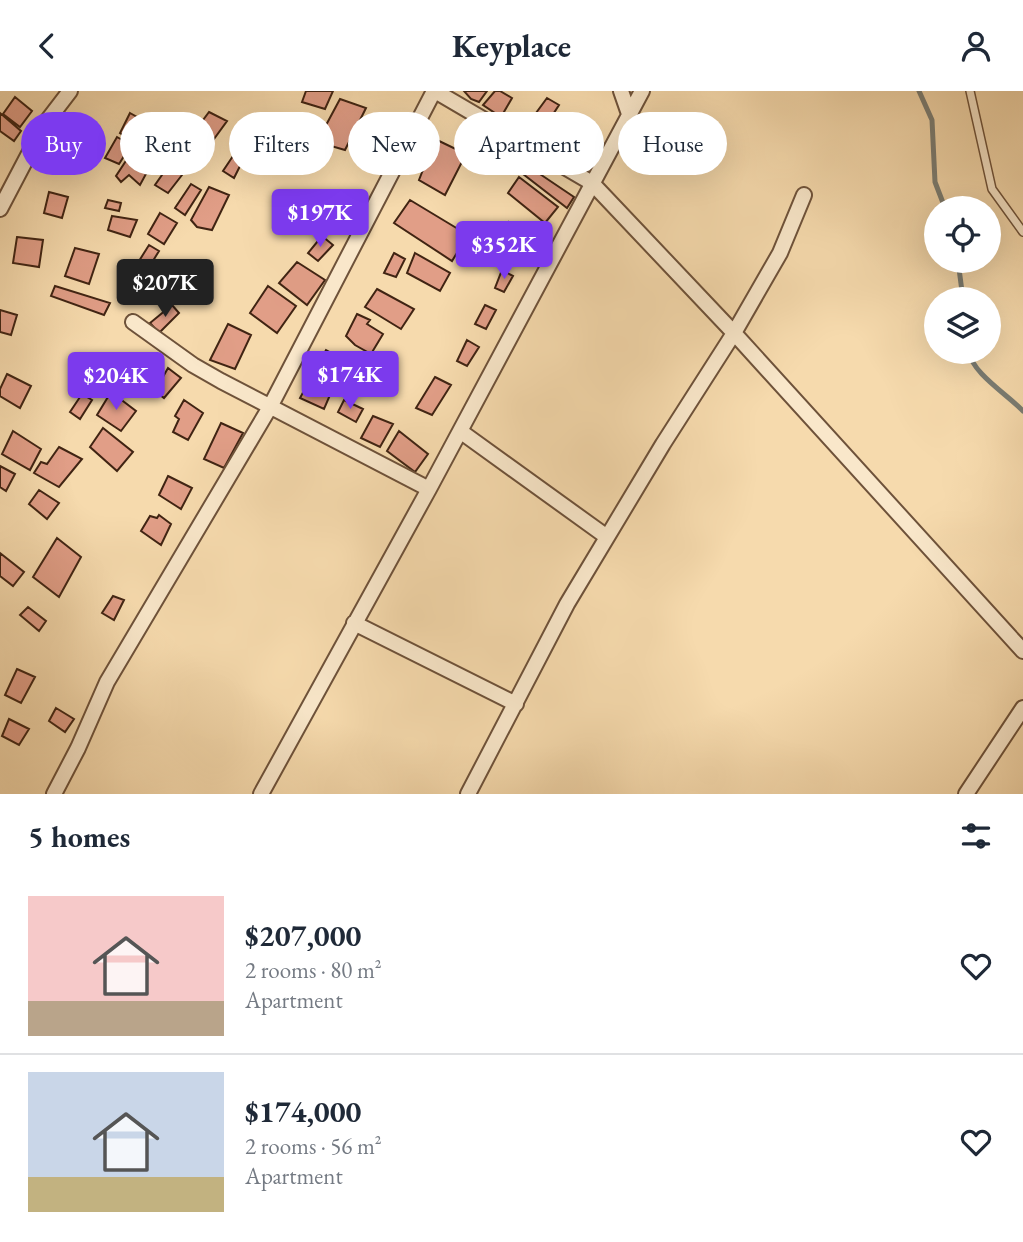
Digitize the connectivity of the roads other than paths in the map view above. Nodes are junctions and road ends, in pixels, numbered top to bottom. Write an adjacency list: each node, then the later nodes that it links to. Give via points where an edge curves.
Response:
1 (70, 91): 11 (street, via 44,125)
2 (434, 91): 9 (street); 15 (street)
3 (621, 91): 6 (street)
4 (642, 91): 7 (street)
5 (970, 91): 12 (lane, via 992,189)
6 (628, 112)
7 (630, 112)
8 (618, 135): 9 (street)
9 (592, 183): 14 (street); 16 (street)
10 (804, 195): 14 (street, via 780,253)
11 (0, 209)
12 (1023, 232)
13 (133, 322): 15 (street, via 193,365)
14 (734, 333): 18 (street); 20 (street)
15 (270, 407): 17 (street); 23 (street, via 107,682)
16 (460, 431): 17 (street); 18 (street)
17 (429, 489): 19 (street)
18 (607, 537): 21 (street)
19 (354, 623): 21 (street); 24 (street)
20 (1023, 651)
21 (516, 704): 25 (street)
22 (1023, 708): 26 (street)
23 (55, 793)
24 (261, 794)
25 (468, 794)
26 (967, 794)

